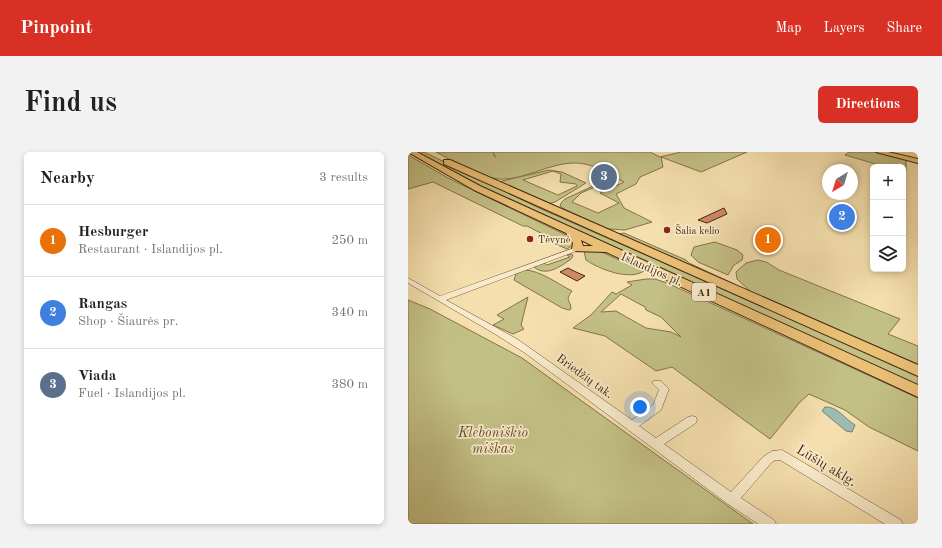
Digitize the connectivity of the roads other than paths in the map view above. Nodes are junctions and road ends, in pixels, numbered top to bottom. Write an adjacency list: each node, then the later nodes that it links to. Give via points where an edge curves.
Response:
1 (411, 152): 7 (highway, Islandijos pl. / A1, via 477,188)
2 (428, 152): 12 (highway, Islandijos pl. / A1, via 479,177)
3 (879, 152): 6 (main road)
4 (897, 152): 5 (main road)
5 (918, 157)
6 (918, 161)
7 (570, 231): 8 (highway, via 578,243); 9 (highway, Islandijos pl. / A1)
8 (577, 250): 9 (highway); 11 (street)
9 (610, 250): 14 (highway, Islandijos pl. / A1)
10 (408, 280): 11 (street, Briedžių tak.)
11 (440, 299): 16 (street, Briedžių tak., via 527,350)
12 (918, 371)
13 (657, 383): 16 (street, via 664,389 657,407)
14 (918, 391)
15 (692, 420): 17 (street)
16 (632, 426): 17 (street, Briedžių tak.)
17 (656, 444): 18 (street, Briedžių tak.)
18 (732, 500): 19 (street, Briedžių tak.); 20 (street, Lūšių aklg., via 767,460 777,455)
19 (769, 524)
20 (896, 524)

